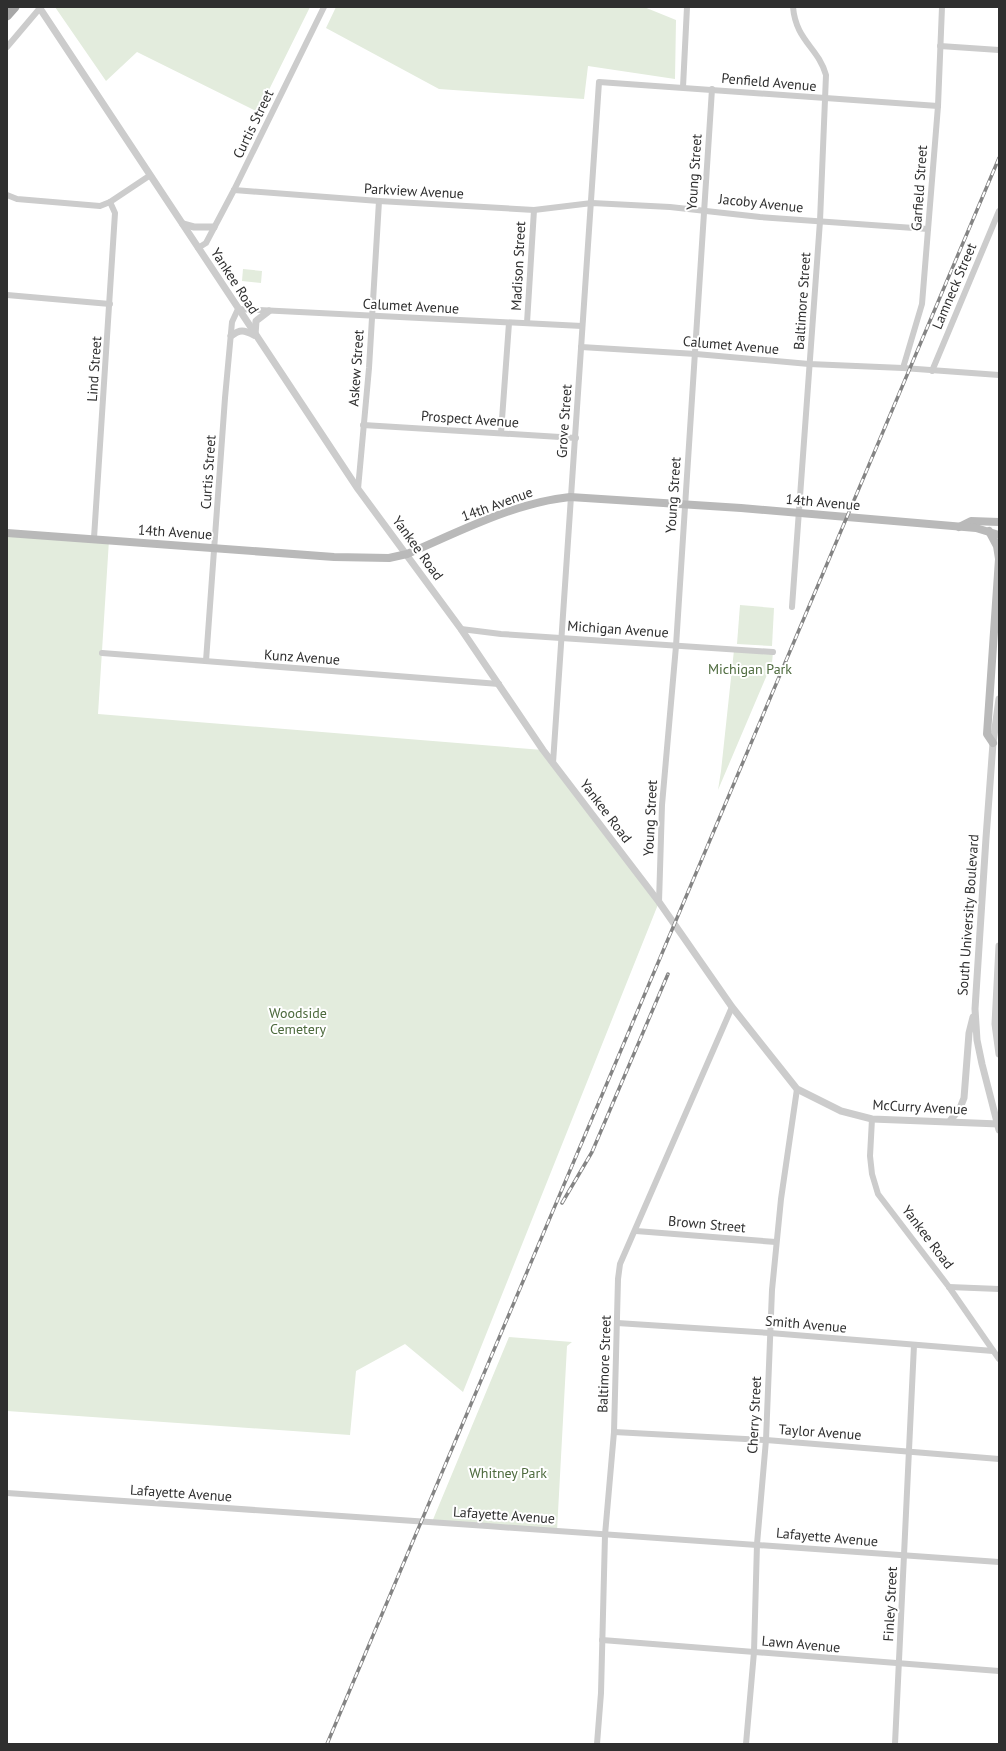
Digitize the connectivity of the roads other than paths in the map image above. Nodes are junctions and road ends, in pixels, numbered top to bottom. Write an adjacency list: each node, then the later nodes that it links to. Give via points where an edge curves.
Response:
1 (15, 7): 7 (main road)
2 (324, 7): 17 (street, Curtis Street)
3 (687, 7): 12 (street)
4 (793, 7): 14 (street, Baltimore Street, via 799,32 823,63 826,75)
5 (942, 7): 8 (street, Garfield Street)
6 (39, 8): 9 (street); 16 (street, Yankee Road)
7 (7, 16)
8 (940, 46): 10 (street); 15 (street, Garfield Street)
9 (7, 47)
10 (999, 50)
11 (598, 82): 12 (street, Penfield Avenue); 21 (street, Grove Street)
12 (683, 87): 13 (street, Penfield Avenue)
13 (712, 90): 14 (street, Penfield Avenue); 23 (street, Young Street)
14 (825, 98): 15 (street, Penfield Avenue); 25 (street, Baltimore Street)
15 (938, 106): 28 (street, Garfield Street)
16 (149, 176): 19 (street); 26 (street, Yankee Road)
17 (234, 190): 20 (street, Parkview Avenue); 27 (street, Curtis Street)
18 (7, 195): 19 (street, via 17,199 100,206)
19 (110, 202): 31 (street, Lind Street, via 115,213)
20 (379, 202): 22 (street, Parkview Avenue); 34 (street, Askew Street)
21 (592, 203): 22 (street, Parkview Avenue); 23 (street, Jacoby Avenue); 37 (street, Grove Street)
22 (534, 210): 36 (street, Madison Street)
23 (703, 210): 25 (street, Jacoby Avenue); 41 (street, Young Street)
24 (999, 211): 44 (street, Lamneck Street)
25 (820, 221): 28 (street, Jacoby Avenue); 42 (street, Baltimore Street)
26 (183, 224): 27 (street); 29 (street, Yankee Road)
27 (214, 227): 29 (street, Curtis Street, via 206,243)
28 (928, 229): 43 (street, Garfield Street, via 922,304)
29 (198, 248): 32 (street, Yankee Road)
30 (7, 295): 31 (street)
31 (110, 304): 58 (street, Lind Street)
32 (238, 309): 33 (street, Calumet Avenue); 38 (street, Yankee Road); 39 (street, Curtis Street, via 232,322)
33 (270, 311): 34 (street, Calumet Avenue); 38 (street, via 256,321)
34 (372, 315): 35 (street, Calumet Avenue); 46 (street, Askew Street)
35 (509, 322): 36 (street, Calumet Avenue); 47 (street, Madison Street)
36 (527, 323): 37 (street, Calumet Avenue)
37 (582, 326): 40 (street, Grove Street)
38 (255, 335): 39 (street, via 244,330 237,331); 49 (street, Yankee Road)
39 (231, 336): 59 (street, Curtis Street)
40 (581, 347): 41 (street, Calumet Avenue); 48 (street, Grove Street)
41 (696, 354): 42 (street, Calumet Avenue); 51 (street, Young Street)
42 (809, 364): 43 (street, Calumet Avenue); 52 (street, Baltimore Street)
43 (903, 368): 44 (street, Calumet Avenue)
44 (932, 371): 45 (street, Calumet Avenue)
45 (999, 375)
46 (364, 425): 47 (street, Prospect Avenue); 49 (street, Askew Street)
47 (501, 433): 48 (street, Prospect Avenue)
48 (576, 438): 50 (street, Grove Street)
49 (358, 489): 60 (street, Yankee Road)
50 (570, 497): 51 (main road, 14th Avenue); 60 (main road, 14th Avenue, via 518,508); 63 (street, Grove Street)
51 (684, 504): 52 (main road, 14th Avenue); 64 (street, Young Street)
52 (798, 513): 54 (main road, 14th Avenue); 61 (street, Baltimore Street)
53 (999, 522): 54 (main road, via 971,521)
54 (959, 527): 55 (main road, 14th Avenue)
55 (989, 531): 57 (main road, 14th Avenue); 70 (main road, via 997,546 999,559 987,734)
56 (7, 533): 58 (main road, 14th Avenue)
57 (999, 535)
58 (94, 538): 59 (main road, 14th Avenue)
59 (214, 548): 60 (main road, 14th Avenue, via 341,557 389,558); 67 (street, Curtis Street)
60 (407, 554): 62 (street, Yankee Road)
61 (792, 607)
62 (461, 629): 63 (street, Michigan Avenue); 68 (street, Yankee Road)
63 (562, 637): 64 (street, Michigan Avenue); 71 (street, Grove Street)
64 (676, 646): 65 (street, Michigan Avenue); 72 (street, Young Street, via 662,804)
65 (773, 652)
66 (102, 653): 67 (street, Kunz Avenue)
67 (206, 661): 68 (street, Kunz Avenue)
68 (499, 684): 71 (street, Yankee Road)
69 (999, 699): 70 (street, South University Boulevard)
70 (993, 744): 75 (street, South University Boulevard)
71 (553, 763): 72 (street, Yankee Road)
72 (659, 902): 74 (street, Yankee Road)
73 (999, 946): 76 (street, via 995,1024)
74 (732, 1007): 77 (street, Yankee Road); 81 (street, Baltimore Street)
75 (975, 1009): 79 (street, via 969,1033 964,1098); 80 (street, South University Boulevard, via 981,1058)
76 (999, 1054)
77 (797, 1088): 78 (street, McCurry Avenue, via 841,1111); 82 (street, Cherry Street)
78 (872, 1119): 79 (street, McCurry Avenue); 83 (street, Yankee Road, via 870,1156 878,1194)
79 (950, 1121): 80 (street, McCurry Avenue)
80 (998, 1126)
81 (636, 1231): 82 (street, Brown Street); 85 (street, Baltimore Street, via 620,1264)
82 (776, 1242): 86 (street, Cherry Street)
83 (949, 1288): 84 (street); 88 (street, Yankee Road)
84 (999, 1289)
85 (618, 1323): 86 (street, Smith Avenue); 90 (street, Baltimore Street)
86 (770, 1333): 87 (street, Smith Avenue); 91 (street, Cherry Street)
87 (914, 1345): 88 (street, Smith Avenue); 92 (street, Finley Street)
88 (993, 1351): 89 (street, Yankee Road)
89 (999, 1360)
90 (614, 1432): 91 (street, Taylor Avenue); 95 (street, Baltimore Street)
91 (766, 1440): 92 (street, Taylor Avenue); 96 (street, Cherry Street)
92 (910, 1450): 93 (street, Taylor Avenue); 97 (street, Finley Street)
93 (999, 1459)
94 (7, 1493): 95 (street, Lafayette Avenue)
95 (605, 1535): 96 (street, Lafayette Avenue); 99 (street, Baltimore Street)
96 (757, 1544): 97 (street, Lafayette Avenue); 100 (street, Cherry Street)
97 (904, 1556): 98 (street, Lafayette Avenue); 101 (street, Finley Street)
98 (999, 1562)
99 (602, 1640): 100 (street, Lawn Avenue); 103 (street, Baltimore Street)
100 (754, 1652): 101 (street, Lawn Avenue); 104 (street, Cherry Street)
101 (899, 1664): 102 (street, Lawn Avenue); 105 (street, Finley Street)
102 (999, 1671)
103 (597, 1744)
104 (746, 1744)
105 (895, 1744)

